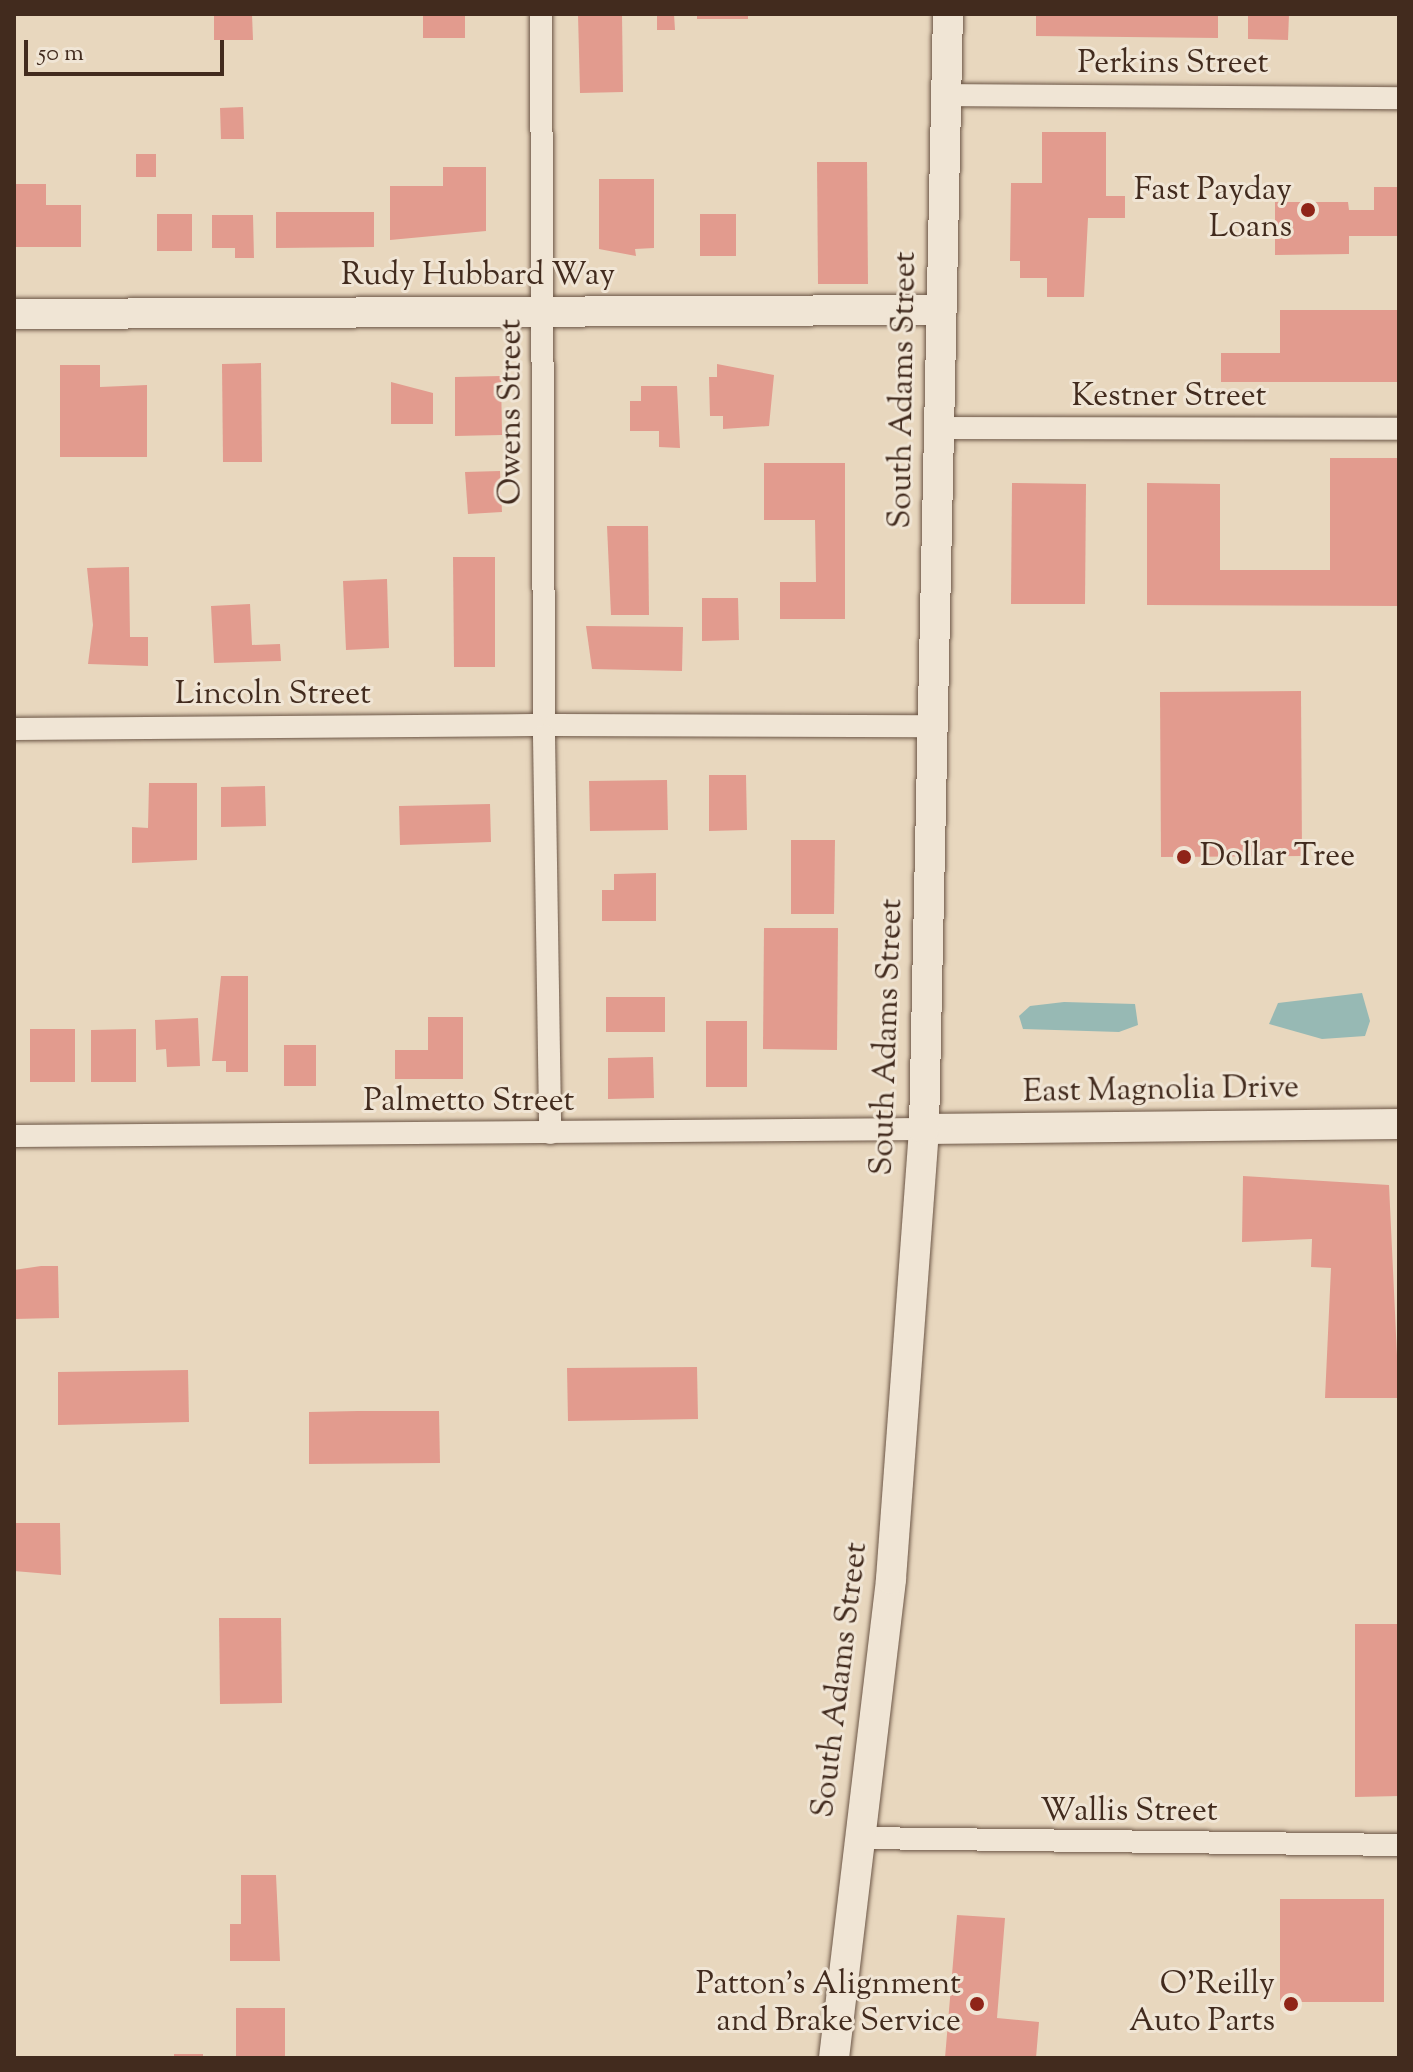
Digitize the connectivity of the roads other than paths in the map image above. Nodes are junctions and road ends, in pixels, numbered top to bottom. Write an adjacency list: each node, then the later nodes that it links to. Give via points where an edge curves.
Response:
1 (541, 14): 6 (street, Owens Street)
2 (948, 14): 3 (main road, South Adams Street)
3 (946, 95): 4 (street, Perkins Street); 5 (main road, South Adams Street)
4 (1399, 98)
5 (941, 310): 6 (main road, Rudy Hubbard Way); 8 (main road, South Adams Street)
6 (543, 311): 7 (main road, Rudy Hubbard Way); 10 (street, Owens Street)
7 (14, 314)
8 (940, 428): 9 (street, Kestner Street); 11 (main road, South Adams Street)
9 (1399, 429)
10 (544, 725): 11 (street, Lincoln Street); 12 (street, Lincoln Street); 15 (street, Owens Street)
11 (932, 726): 14 (main road, South Adams Street)
12 (14, 729)
13 (1399, 1124): 14 (main road, East Magnolia Drive)
14 (924, 1129): 15 (street, Palmetto Street); 17 (main road, South Adams Street, via 891,1579)
15 (550, 1133): 16 (street, Palmetto Street)
16 (14, 1136)
17 (860, 1838): 18 (street, Wallis Street); 19 (main road, South Adams Street)
18 (1399, 1845)
19 (834, 2058)

